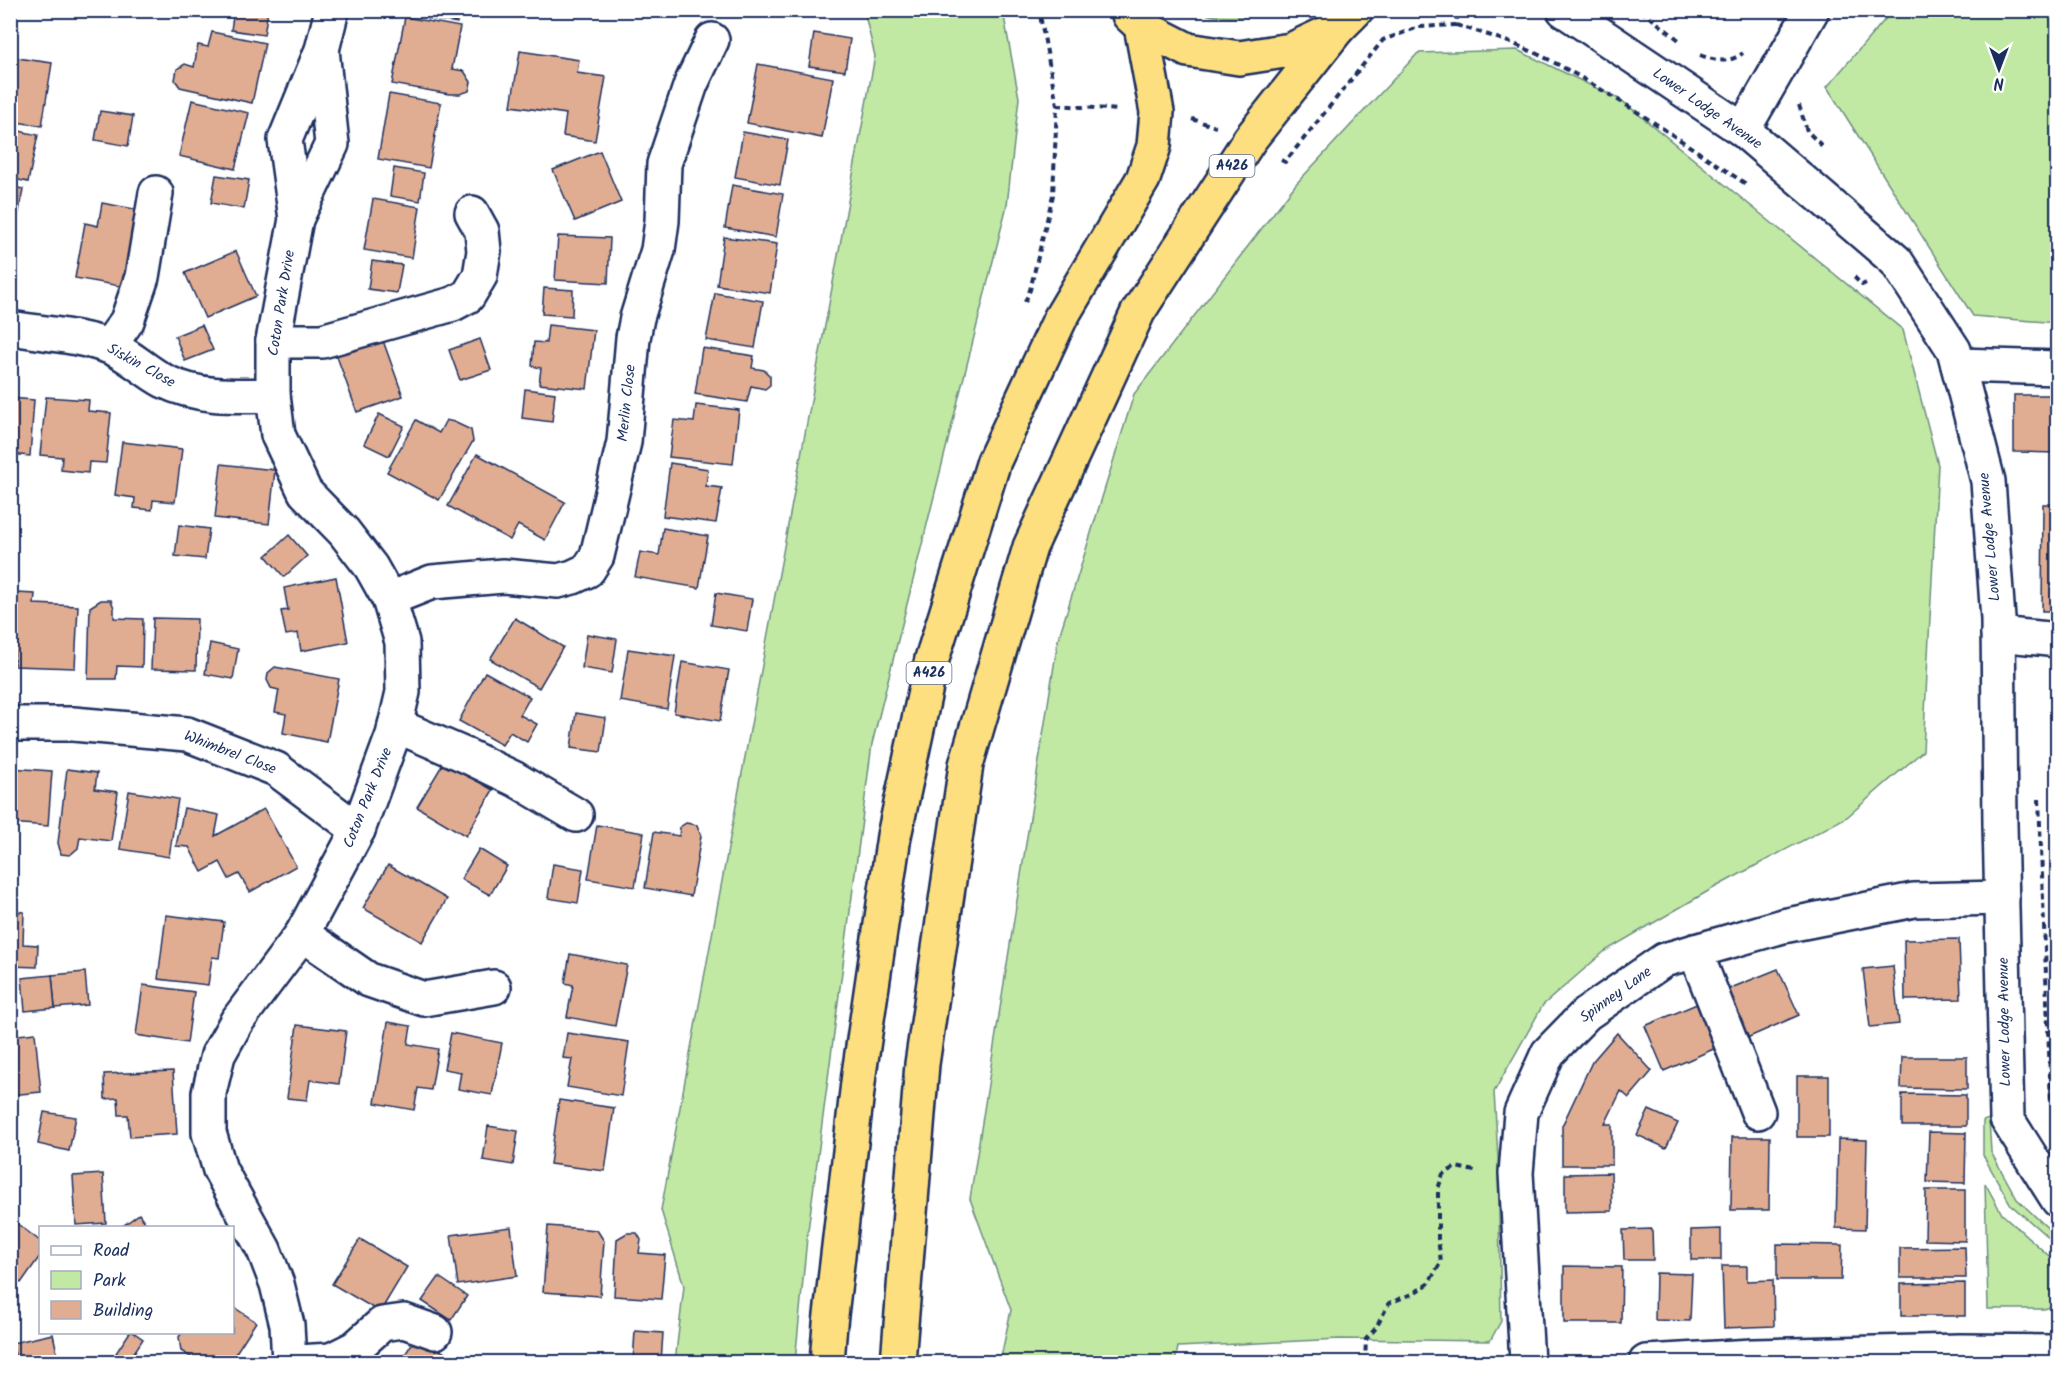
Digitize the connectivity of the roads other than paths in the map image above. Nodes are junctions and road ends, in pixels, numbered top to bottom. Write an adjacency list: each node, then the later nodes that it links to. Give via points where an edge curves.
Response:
1 (332, 10): 7 (street, Coton Park Drive)
2 (1564, 10): 8 (street, Lower Lodge Avenue)
3 (1812, 10): 8 (street)
4 (1133, 18): 5 (highway, via 1188,50 1239,58 1291,50); 36 (highway, A426, via 1157,112 1154,146 1143,179 1060,319 994,461 932,659 894,836 859,1074)
5 (1347, 19): 37 (highway, A426, via 1250,139 1138,312 1030,547 966,765 922,1064)
6 (712, 40): 18 (street, Merlin Close, via 691,84 664,164 658,250 633,338 624,442 597,556 588,570 573,577 558,580 503,576 432,582)
7 (322, 50): 11 (street, Coton Park Drive, via 285,140); 11 (street, Coton Park Drive, via 332,144)
8 (1743, 130): 15 (street, Lower Lodge Avenue, via 1896,261 1954,350)
9 (156, 193): 14 (street, via 142,277 127,321)
10 (472, 213): 13 (street, via 482,231 484,251 480,276 468,296 322,341)
11 (296, 219): 13 (street, Coton Park Drive)
12 (10, 328): 14 (street, Siskin Close)
13 (273, 341): 17 (street, Coton Park Drive)
14 (109, 346): 17 (street, Siskin Close, via 163,380 192,392)
15 (1958, 365): 16 (street); 19 (street, Lower Lodge Avenue, via 1988,481)
16 (2058, 368)
17 (273, 395): 18 (street, Coton Park Drive, via 278,435 305,492 344,532)
18 (389, 599): 22 (street, Coton Park Drive, via 402,642 403,692)
19 (1998, 634): 20 (street); 25 (street, Lower Lodge Avenue)
20 (2058, 640)
21 (10, 724): 24 (street, Whimbrel Close, via 73,724 188,734 276,769)
22 (395, 725): 23 (street, via 506,775); 24 (street, Coton Park Drive)
23 (576, 815)
24 (358, 830): 26 (street, Coton Park Drive)
25 (2002, 898): 27 (street, Spinney Lane, via 1914,900 1784,926); 30 (street, Lower Lodge Avenue, via 2007,1119)
26 (302, 934): 28 (street, via 369,980 424,999); 34 (street, Coton Park Drive, via 237,1021 218,1055 209,1093 209,1133 220,1170 264,1250 277,1284 287,1324)
27 (1695, 951): 29 (street); 38 (street, Spinney Lane, via 1664,960 1586,1014 1548,1053 1521,1113 1515,1173)
28 (494, 987)
29 (1758, 1112)
30 (2056, 1193)
31 (435, 1332): 35 (street, via 404,1321 382,1324 355,1348 331,1360)
32 (2058, 1352): 33 (street, via 1960,1351)
33 (1753, 1359): 39 (street)
34 (289, 1362)
35 (298, 1362)
36 (827, 1362)
37 (898, 1362)
38 (1527, 1362)
39 (1646, 1362)

